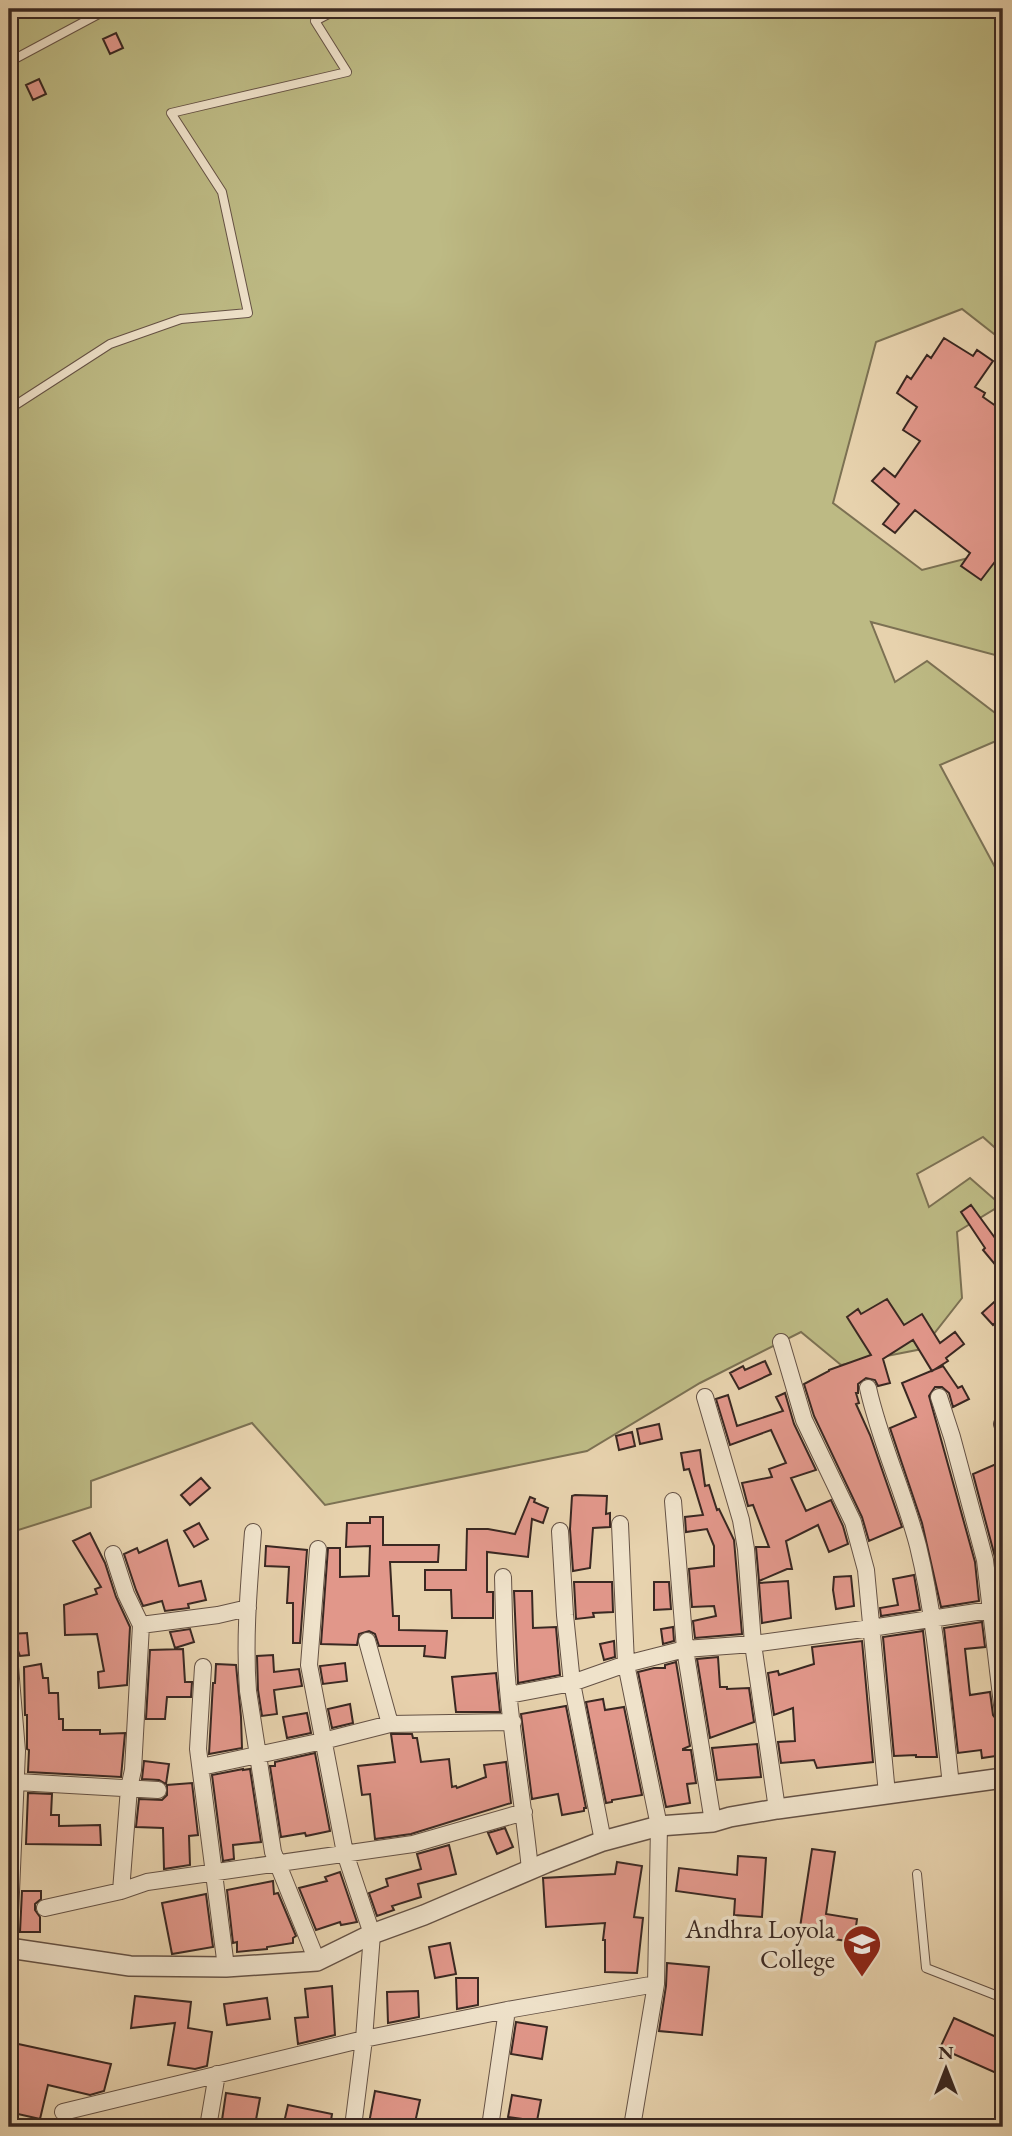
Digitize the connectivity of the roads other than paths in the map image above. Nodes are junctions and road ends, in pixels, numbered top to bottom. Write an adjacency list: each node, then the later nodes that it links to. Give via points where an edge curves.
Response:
1 (108, 9): 3 (lane)
2 (338, 9): 4 (lane, via 315,21 347,72 171,113 222,192 248,313 181,319 110,344)
3 (9, 62)
4 (9, 412)
5 (781, 1342): 20 (street, via 804,1420 853,1522 866,1570)
6 (868, 1388): 18 (street, via 917,1545)
7 (705, 1397): 22 (street, via 741,1520)
8 (939, 1397): 17 (street)
9 (673, 1501): 23 (street)
10 (620, 1524): 25 (street)
11 (560, 1531): 27 (street)
12 (253, 1532): 16 (street)
13 (318, 1549): 33 (street, via 309,1665)
14 (113, 1554): 19 (street)
15 (503, 1577): 28 (street)
16 (248, 1608): 19 (street); 34 (street, via 246,1669)
17 (997, 1609): 18 (street); 29 (street)
18 (931, 1619): 20 (street); 38 (street)
19 (141, 1625): 39 (street)
20 (871, 1628): 22 (street); 41 (street)
21 (366, 1641): 32 (street)
22 (753, 1644): 23 (street); 42 (street)
23 (685, 1649): 25 (street); 44 (street)
24 (9, 1655): 30 (street)
25 (626, 1664): 27 (street); 45 (street)
26 (202, 1667): 35 (street)
27 (572, 1683): 28 (street); 46 (street)
28 (509, 1695): 31 (street)
29 (1003, 1713)
30 (12, 1718): 37 (street)
31 (513, 1722): 32 (street); 43 (street)
32 (390, 1724): 33 (street)
33 (323, 1741): 34 (street); 47 (street)
34 (258, 1754): 35 (street); 48 (street)
35 (201, 1767): 50 (street)
36 (1003, 1778): 38 (street)
37 (17, 1782): 39 (street); 55 (street)
38 (951, 1785): 41 (street)
39 (129, 1788): 40 (street); 52 (street)
40 (158, 1790)
41 (887, 1794): 42 (street)
42 (777, 1809): 44 (street)
43 (524, 1812): 47 (street, via 413,1844); 49 (street)
44 (713, 1822): 45 (street)
45 (659, 1826): 46 (street); 59 (street)
46 (603, 1841): 49 (street)
47 (345, 1853): 48 (street); 54 (street)
48 (277, 1863): 50 (street); 57 (street)
49 (530, 1870): 54 (street)
50 (214, 1873): 52 (street, via 147,1882); 58 (street)
51 (917, 1874): 60 (lane, via 926,1968)
52 (121, 1891): 53 (street)
53 (45, 1908)
54 (372, 1934): 57 (street); 62 (street)
55 (9, 1939)
56 (9, 1948): 58 (street, via 130,1966)
57 (317, 1961): 58 (street)
58 (226, 1967)
59 (656, 1984): 61 (street); 68 (street)
60 (1003, 1997)
61 (507, 2010): 62 (street); 67 (street)
62 (364, 2039): 63 (street); 66 (street)
63 (218, 2074): 64 (street); 65 (street)
64 (63, 2112)
65 (208, 2127)
66 (353, 2127)
67 (490, 2127)
68 (632, 2127)

